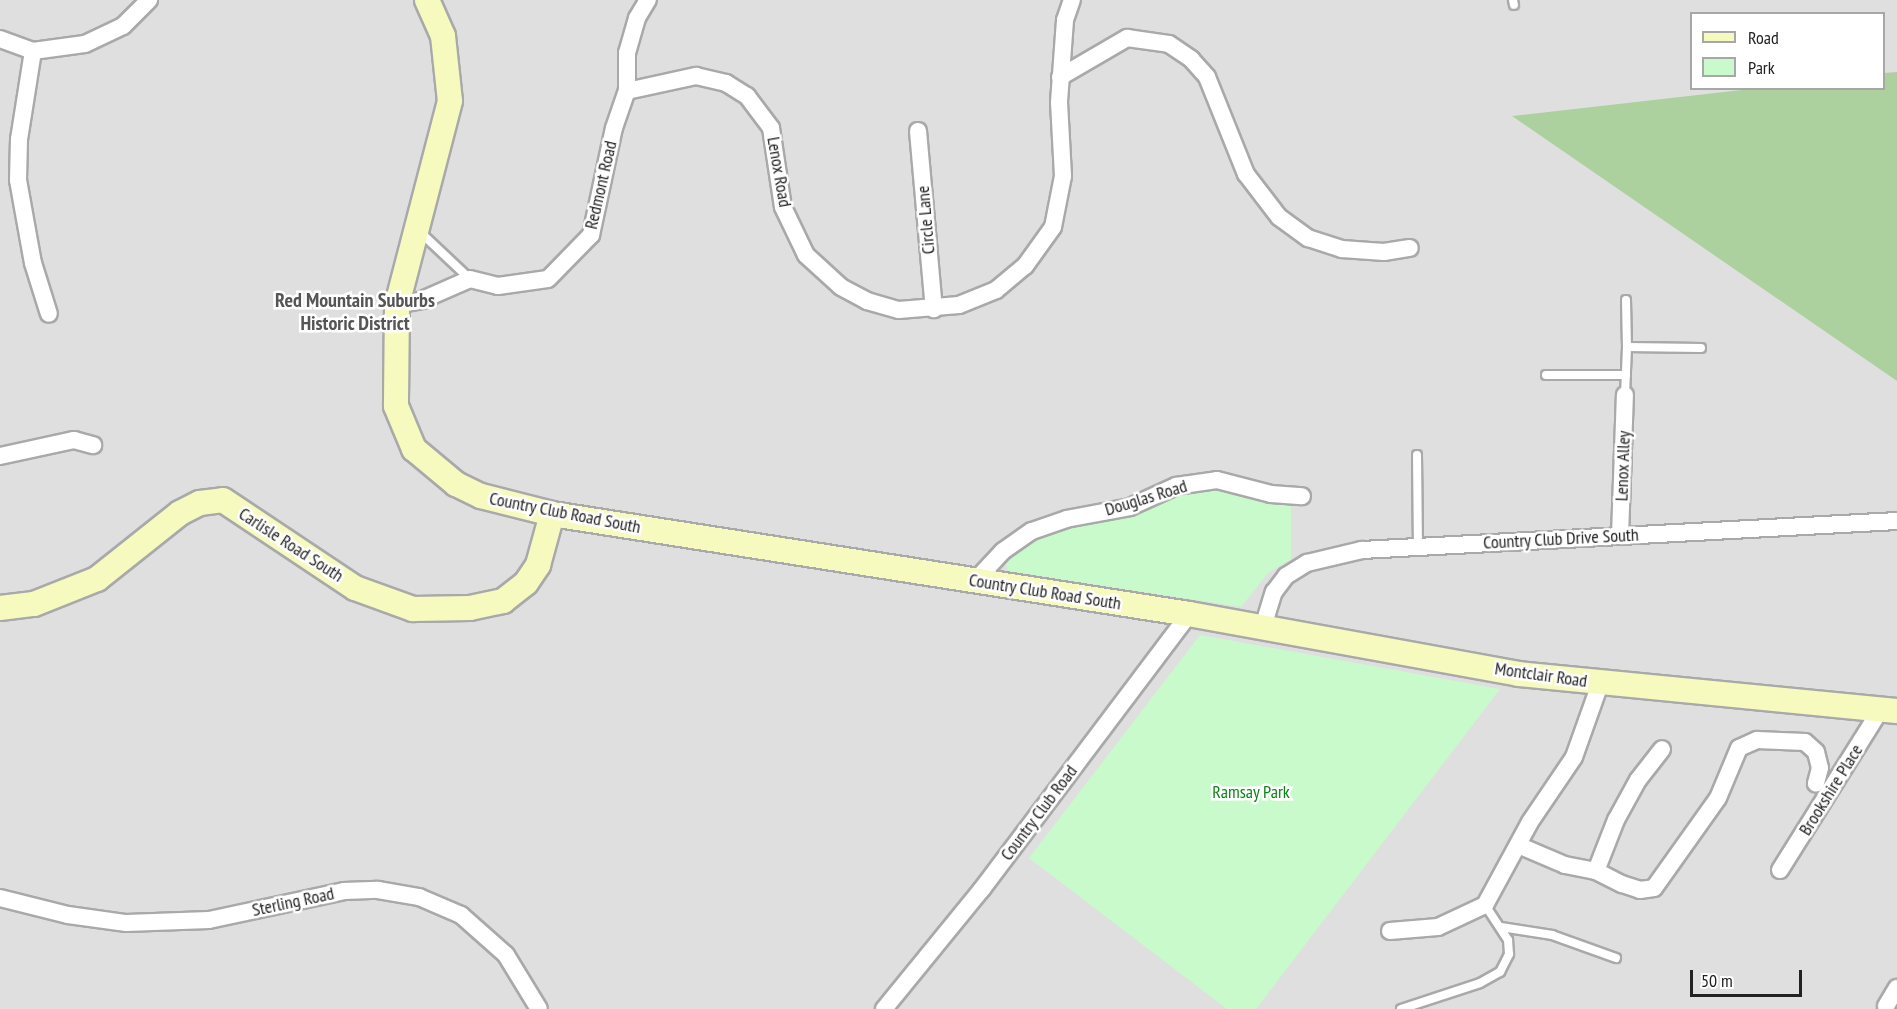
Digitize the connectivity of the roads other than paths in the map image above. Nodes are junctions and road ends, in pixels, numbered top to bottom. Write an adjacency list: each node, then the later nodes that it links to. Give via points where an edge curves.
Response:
1 (149, 0): 6 (street, via 123,26 84,44)
2 (427, 0): 10 (main road, Country Club Road South, via 443,36 450,102)
3 (648, 0): 8 (street, Redmont Road, via 637,18 627,53)
4 (1072, 0): 7 (street, Lenox Road, via 1065,20)
5 (0, 39): 6 (street)
6 (33, 51): 16 (street, via 19,139 18,180 33,263)
7 (1060, 77): 11 (street, via 1127,38 1170,44 1207,77 1246,174 1279,217 1308,238 1342,249 1384,252); 15 (street, Lenox Road, via 1063,176 1053,226 1025,266 996,290 959,305)
8 (627, 91): 12 (street, Redmont Road, via 614,128 591,235 548,279 498,286); 15 (street, Lenox Road, via 696,76 726,82 747,96 771,128 783,207 806,255 841,287 867,301 899,310)
9 (918, 131): 15 (street, Circle Lane)
10 (417, 228): 12 (lane); 14 (main road, Country Club Road South)
11 (1410, 248)
12 (470, 279): 14 (street, via 422,300)
13 (1626, 300): 17 (lane)
14 (397, 305): 26 (main road, Country Club Road South, via 396,406 414,449 456,484 481,496)
15 (934, 309)
16 (49, 314)
17 (1627, 347): 18 (lane); 20 (lane)
18 (1701, 348)
19 (1546, 375): 20 (lane)
20 (1626, 375): 21 (lane)
21 (1626, 395): 28 (street, Lenox Alley)
22 (93, 445): 24 (street, via 74,440)
23 (1417, 455): 29 (lane)
24 (0, 456)
25 (1302, 496): 30 (street, Douglas Road, via 1271,494 1217,480 1176,486 1130,507 1066,519 1032,531 1003,550)
26 (552, 514): 30 (main road, Country Club Road South); 31 (main road, Carlisle Road South, via 538,565 526,584 503,602 470,608 412,609 355,588 223,500 200,503 180,513 97,579 34,604)
27 (1897, 521): 28 (street, Country Club Drive South)
28 (1620, 536): 29 (street, Country Club Drive South)
29 (1418, 547): 33 (street, Country Club Drive South, via 1362,550 1307,563 1286,576 1274,592)
30 (975, 581): 32 (main road, Country Club Road South)
31 (0, 608)
32 (1189, 614): 33 (main road, Montclair Road); 49 (street, Country Club Road, via 982,889)
33 (1263, 627): 34 (main road, Montclair Road, via 1519,674)
34 (1600, 684): 35 (main road, Montclair Road); 38 (street, via 1575,757)
35 (1889, 710): 39 (street, Brookshire Place)
36 (1662, 749): 40 (street, via 1638,780 1616,820)
37 (1816, 783): 40 (street, Brookshire Place, via 1820,768 1816,752 1805,742 1756,740 1739,748 1718,798 1654,888 1640,890)
38 (1518, 845): 40 (street, Brookshire Place, via 1565,865); 42 (street)
39 (1780, 870)
40 (1596, 871)
41 (0, 898): 48 (street, Sterling Road, via 68,915 126,923 209,921 344,891 378,890 419,897 461,915 506,955)
42 (1485, 905): 43 (lane); 44 (street, via 1438,927)
43 (1502, 927): 45 (lane, via 1552,935); 50 (lane, via 1509,954 1500,972 1480,983)
44 (1390, 931)
45 (1616, 958)
46 (1897, 988): 47 (street)
47 (1886, 1006)
48 (539, 1009)
49 (884, 1009)
50 (1401, 1009)

